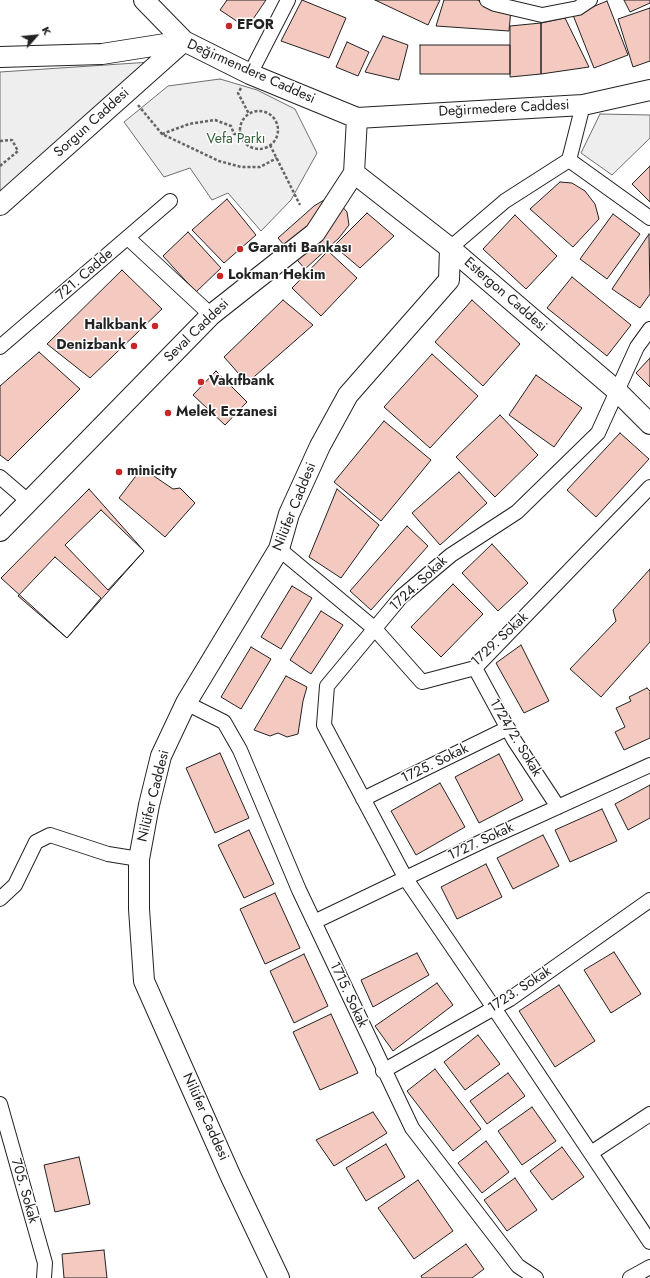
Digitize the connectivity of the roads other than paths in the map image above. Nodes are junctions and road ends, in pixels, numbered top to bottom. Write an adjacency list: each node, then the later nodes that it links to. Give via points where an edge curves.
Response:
1 (144, 0): 6 (street)
2 (161, 0): 6 (street)
3 (288, 0): 8 (street)
4 (488, 0): 5 (street, via 542,15 578,8)
5 (590, 0)
6 (184, 41): 7 (street, Değirmendere Caddesi, via 102,54); 8 (street, Değirmendere Caddesi); 15 (street, Sorgun Caddesi)
7 (0, 57)
8 (250, 74): 11 (street, Değirmendere Caddesi)
9 (650, 90): 10 (street, Değirmedere Caddesi)
10 (583, 105): 11 (street, Değirmedere Caddesi); 12 (street)
11 (357, 118): 13 (street, Seval Caddesi)
12 (568, 160): 16 (street); 18 (street, via 505,201)
13 (354, 173): 18 (street, Estergon Caddesi); 19 (street, Seval Caddesi, via 315,233)
14 (170, 201): 17 (street, 721. Cadde)
15 (0, 205)
16 (650, 218)
17 (128, 238): 19 (street); 21 (street, 721. Cadde)
18 (450, 248): 22 (street, Estergon Caddesi); 28 (street, Nilüfer Caddesi, via 449,280 348,395 320,446 289,514)
19 (211, 314): 26 (street, Seval Caddesi)
20 (650, 329): 22 (street, 1724. Sokak, via 637,347)
21 (0, 347)
22 (617, 391): 23 (street, Estergon Caddesi); 29 (street, 1724. Sokak, via 598,432 517,512 440,564 401,597)
23 (650, 424)
24 (0, 477): 26 (street)
25 (650, 487): 30 (street, 1729. Sokak)
26 (28, 502): 27 (street, Seval Caddesi)
27 (0, 531)
28 (279, 549): 29 (street, 1729. Sokak); 31 (street, Nilüfer Caddesi)
29 (375, 629): 30 (street, 1729. Sokak, via 422,682); 34 (street, 1724. Sokak, via 327,686 324,725)
30 (475, 668): 32 (street, 1724/2. Sokak)
31 (186, 703): 36 (street, Nilüfer Caddesi, via 161,756); 40 (street, 1715. Sokak, via 224,722 240,750)
32 (508, 728): 34 (street, 1725. Sokak); 35 (street, 1724/2. Sokak)
33 (650, 765): 35 (street, 1727. Sokak)
34 (363, 799): 37 (street, 1724. Sokak)
35 (558, 807): 37 (street, 1727. Sokak)
36 (139, 858): 38 (street, via 108,854 50,835 36,842 15,885); 49 (street, Nilüfer Caddesi, via 139,908 144,981)
37 (406, 879): 40 (street, 1727. Sokak); 41 (street, 1724. Sokak)
38 (0, 899)
39 (650, 900): 41 (street, 1723. Sokak)
40 (314, 922): 42 (street, 1715. Sokak)
41 (494, 1008): 42 (street, 1723. Sokak); 45 (street, 1724. Sokak)
42 (383, 1070): 50 (street, 1715. Sokak, via 412,1128 518,1266)
43 (0, 1104): 48 (street, 705. Sokak, via 45,1263)
44 (650, 1114): 45 (street)
45 (591, 1153): 46 (street, 1724. Sokak)
46 (650, 1242)
47 (650, 1267): 51 (street)
48 (44, 1278)
49 (279, 1278)
50 (536, 1278)
51 (630, 1278)

